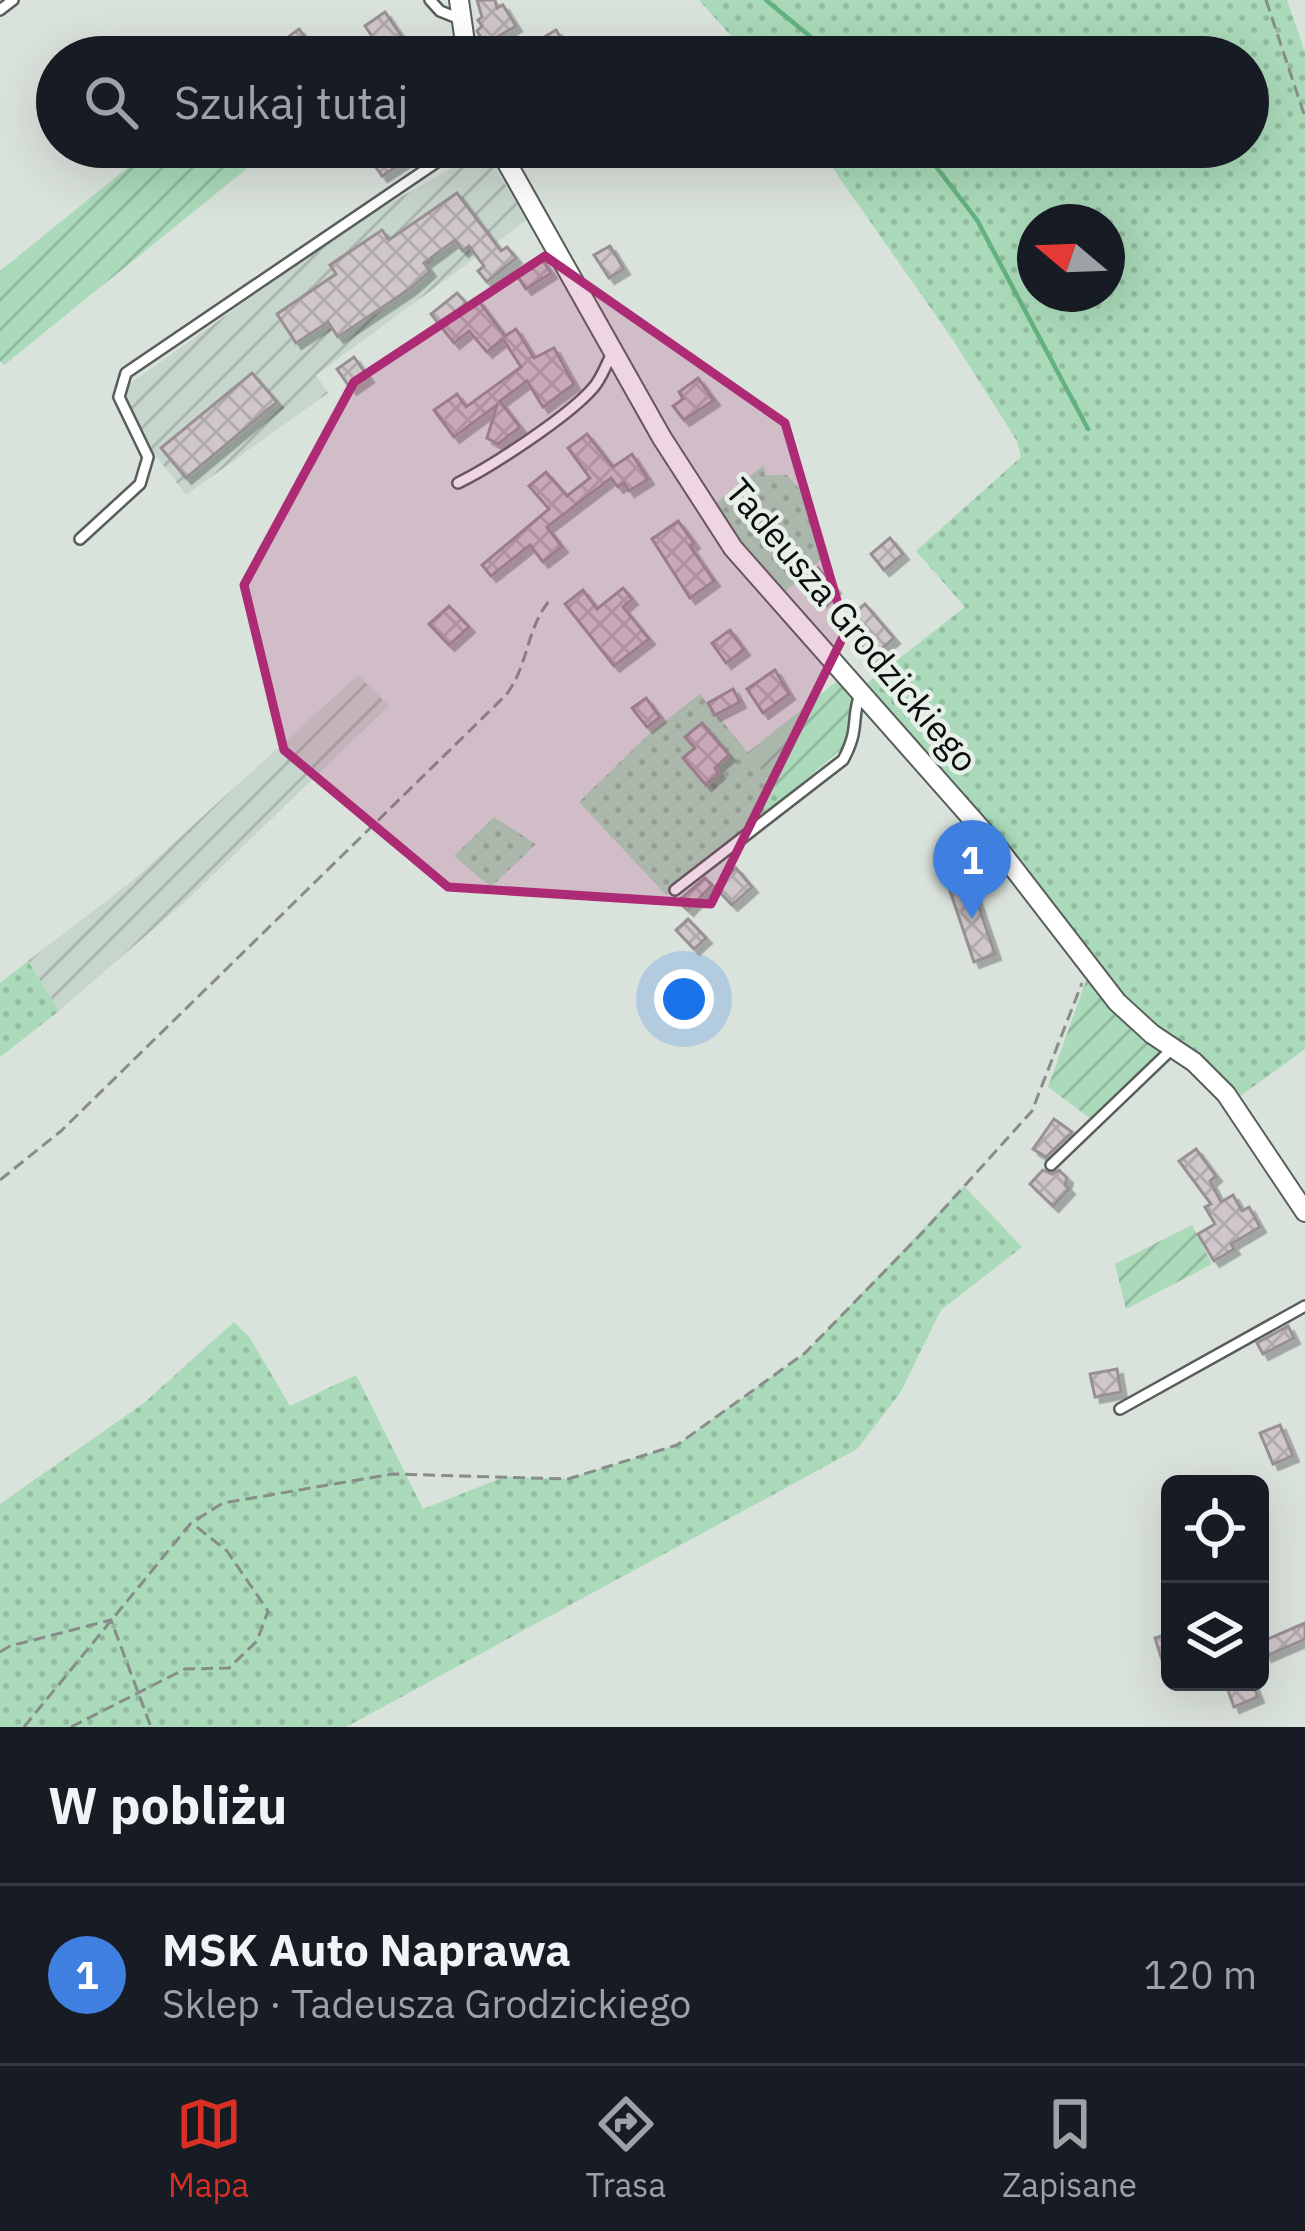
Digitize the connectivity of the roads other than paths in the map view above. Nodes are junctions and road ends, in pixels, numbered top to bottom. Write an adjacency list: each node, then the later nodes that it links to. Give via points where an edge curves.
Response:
1 (13, 0): 4 (lane)
2 (430, 0): 3 (lane, via 452,19)
3 (460, 9)
4 (0, 10)
5 (428, 168): 9 (lane, via 126,373 119,397 148,457 140,484)
6 (510, 168): 7 (street, Tadeusza Grodzickiego)
7 (614, 351): 8 (lane, via 573,406); 10 (street, Tadeusza Grodzickiego, via 734,548)
8 (458, 483)
9 (80, 539)
10 (862, 691): 11 (lane, via 843,760); 12 (street, Tadeusza Grodzickiego, via 1022,875 1117,1002)
11 (675, 890)
12 (1174, 1047): 13 (lane); 14 (street, Tadeusza Grodzickiego, via 1232,1102)
13 (1051, 1165)
14 (1305, 1212)
15 (1305, 1306): 16 (lane)
16 (1120, 1409)

